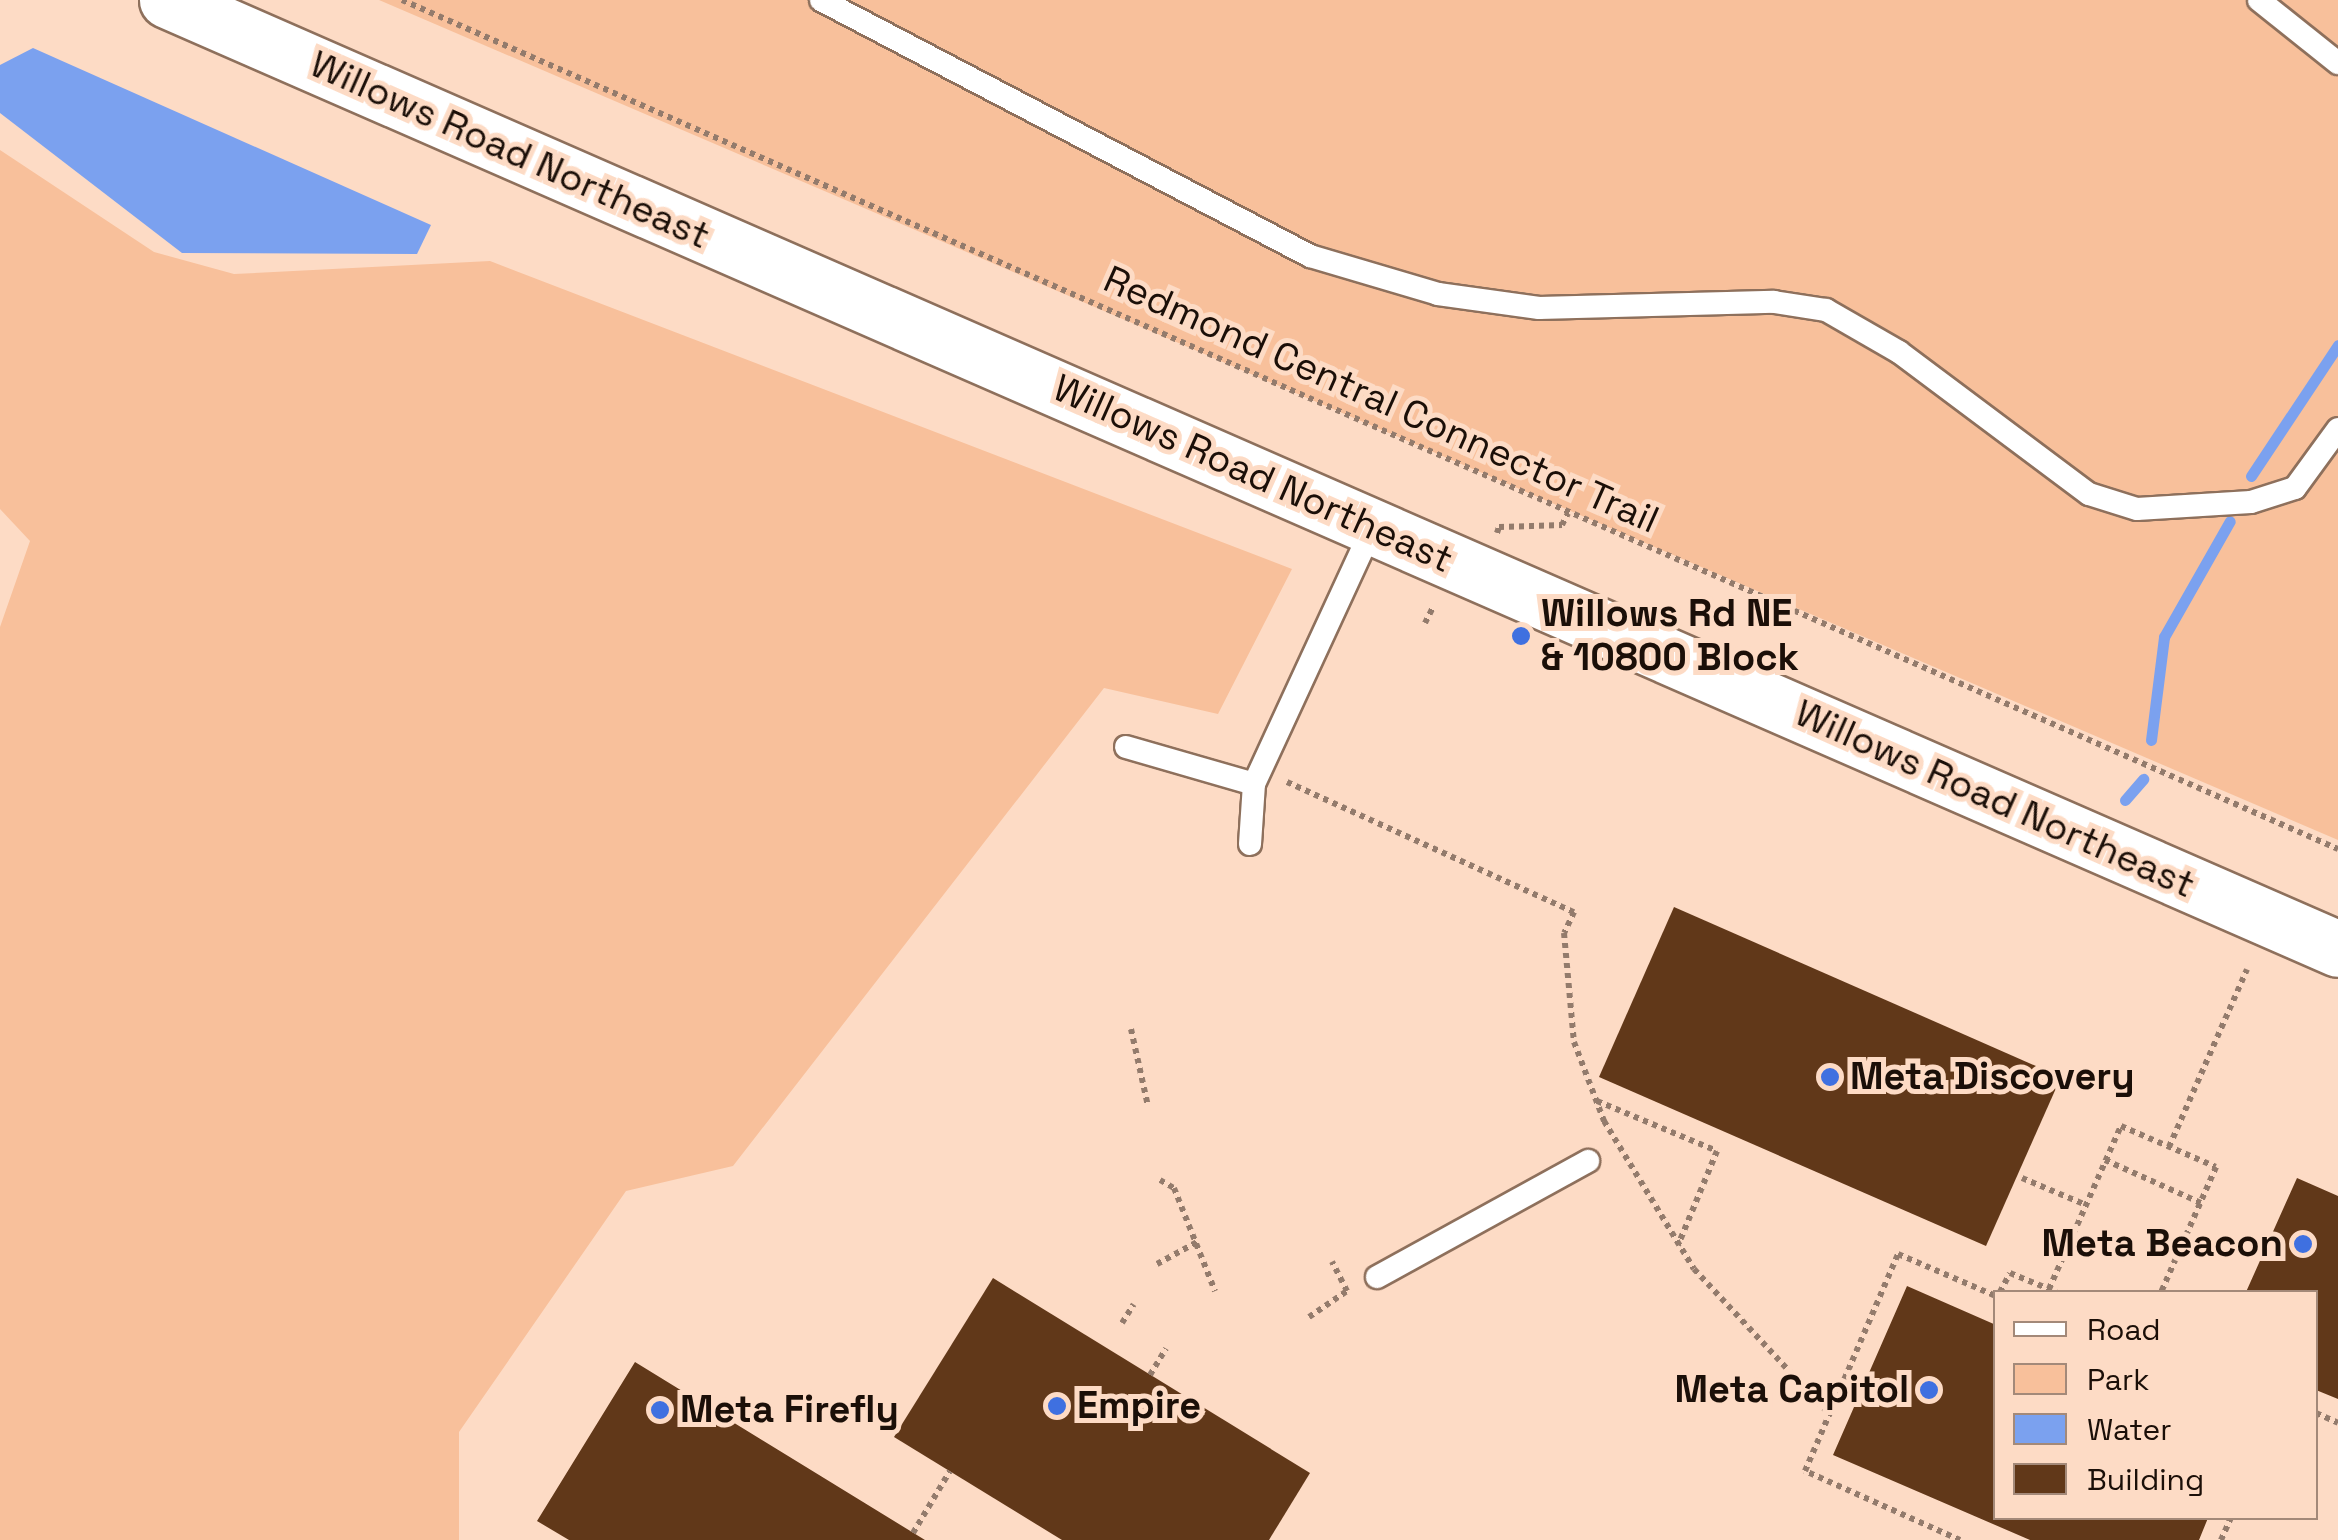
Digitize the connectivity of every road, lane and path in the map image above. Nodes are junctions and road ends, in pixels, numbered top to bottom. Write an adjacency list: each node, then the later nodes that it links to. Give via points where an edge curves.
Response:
1 (167, 0): 8 (main road, Willows Road Northeast)
2 (402, 0): 7 (path, Redmond Central Connector Trail)
3 (821, 0): 6 (lane, via 1310,256 1438,294 1539,308 1774,302 1826,310 1898,352 2089,494 2136,508 2252,502 2295,488)
4 (2259, 0): 5 (lane)
5 (2338, 63)
6 (2338, 429)
7 (1568, 512): 9 (path, via 1562,524 1499,527); 16 (path, Redmond Central Connector Trail)
8 (1372, 526): 14 (lane); 17 (main road, Willows Road Northeast)
9 (1494, 538)
10 (1433, 607): 11 (path)
11 (1425, 623)
12 (1126, 747): 14 (lane)
13 (1286, 782): 20 (path, via 1574,912 1564,934 1574,1042)
14 (1254, 784): 15 (lane)
15 (1250, 844)
16 (2338, 849)
17 (2338, 949)
18 (2246, 969): 22 (path)
19 (1131, 1029): 21 (path)
20 (1596, 1100): 30 (path); 30 (path, via 1718,1151)
21 (1148, 1106)
22 (2170, 1147): 23 (path, via 2121,1126); 27 (path, via 2216,1168)
23 (2105, 1160): 27 (path); 28 (path)
24 (1588, 1161): 33 (lane)
25 (2022, 1178): 28 (path)
26 (1160, 1180): 29 (path, via 1174,1188)
27 (2201, 1203): 37 (path)
28 (2086, 1205): 36 (path)
29 (1197, 1242): 32 (path); 38 (path)
30 (1678, 1246): 45 (path)
31 (1332, 1262): 41 (path, via 1346,1290)
32 (1157, 1264)
33 (1377, 1277)
34 (2000, 1290): 35 (path, via 2010,1272)
35 (2050, 1290)
36 (2052, 1290)
37 (2162, 1290)
38 (1215, 1292)
39 (1993, 1292): 45 (path, via 1898,1254)
40 (1134, 1304): 42 (path)
41 (1309, 1317)
42 (1122, 1323)
43 (1166, 1348): 44 (path)
44 (1150, 1375)
45 (1829, 1414): 48 (path, via 1804,1471)
46 (950, 1471): 47 (path)
47 (914, 1533)
48 (1960, 1540)

